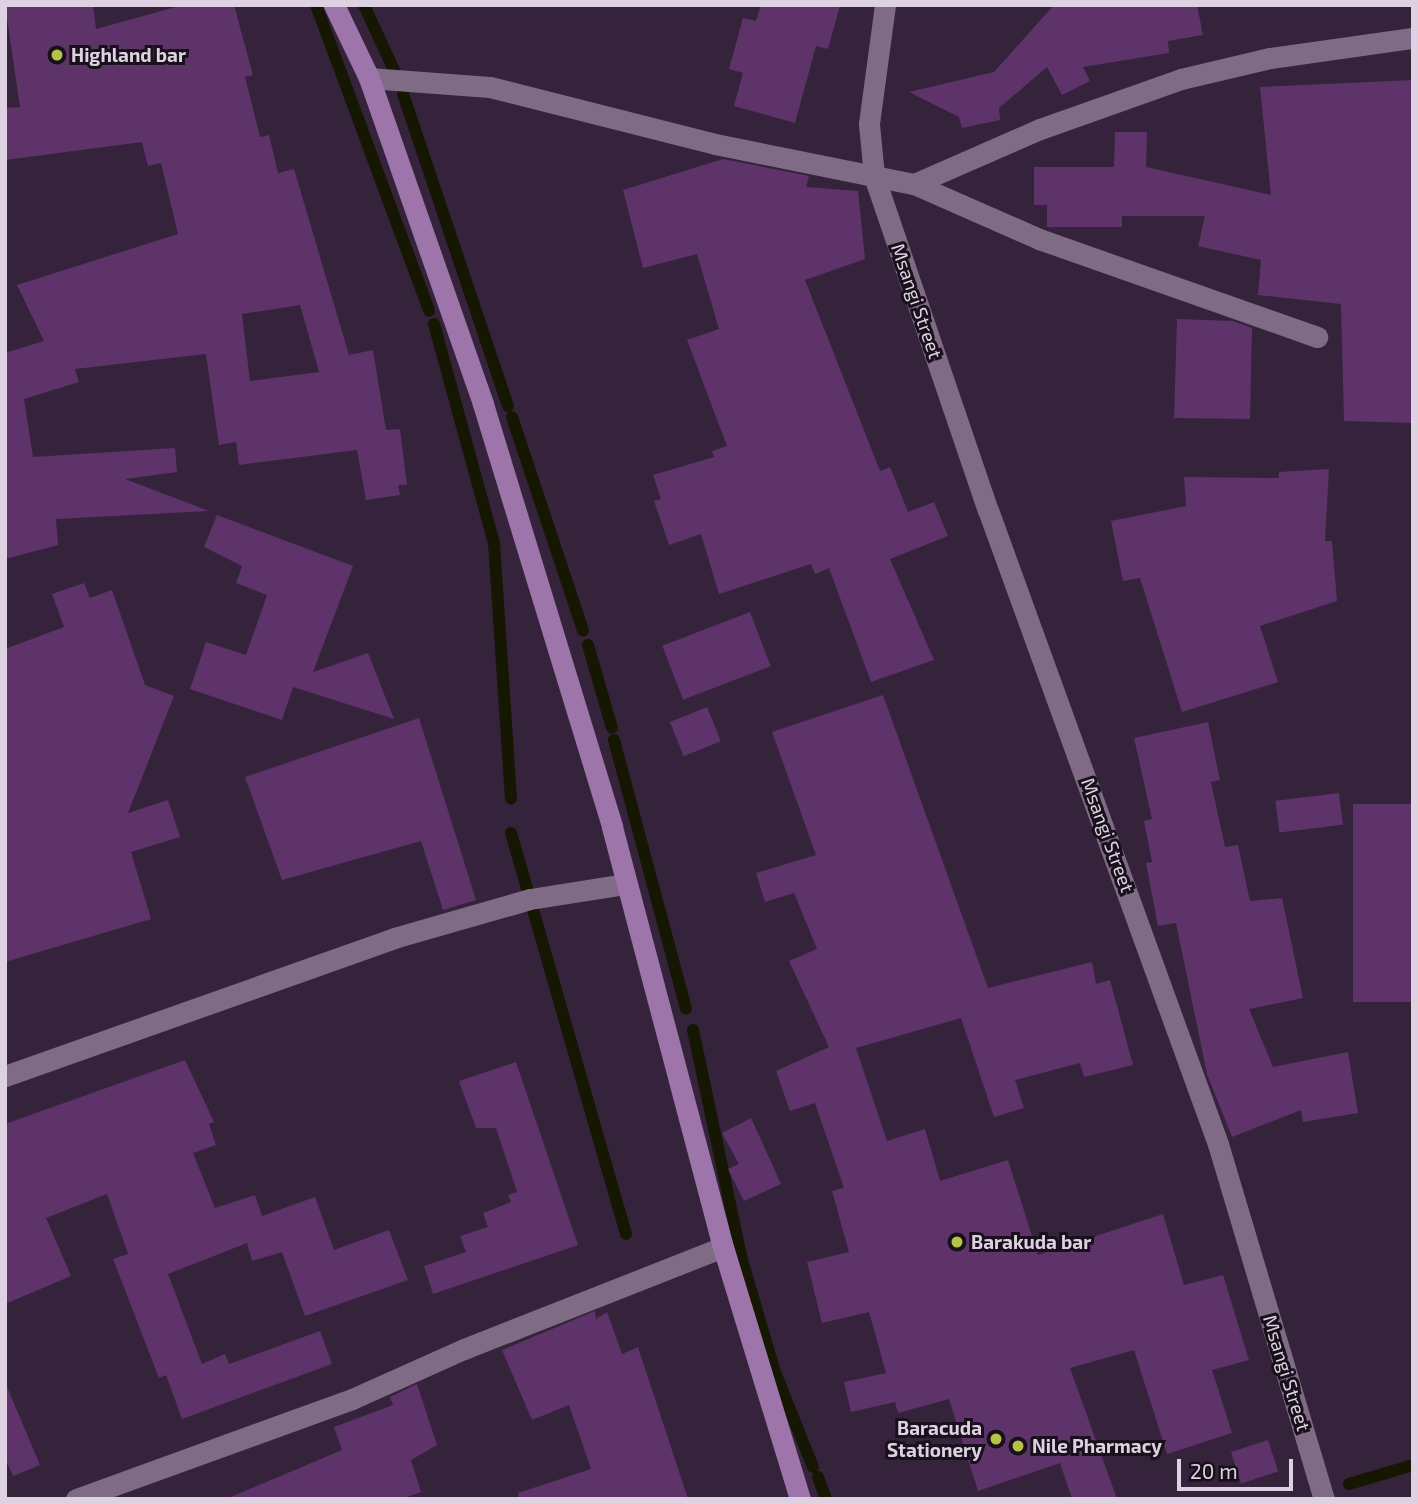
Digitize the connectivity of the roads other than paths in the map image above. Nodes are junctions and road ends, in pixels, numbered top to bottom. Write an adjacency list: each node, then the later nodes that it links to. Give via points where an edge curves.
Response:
1 (334, 5): 4 (main road)
2 (885, 5): 5 (street, Msangi Street, via 869,124)
3 (1413, 38): 6 (street, via 1270,58 1181,79 1040,129)
4 (369, 78): 5 (street, via 490,87 715,144); 8 (main road, via 483,404)
5 (874, 176): 6 (street); 13 (street, Msangi Street, via 988,510 1218,1144)
6 (914, 184): 7 (street, via 1039,239)
7 (1317, 337)
8 (626, 884): 9 (street, via 530,899 394,938); 10 (main road)
9 (5, 1076)
10 (723, 1247): 11 (street, via 464,1349 352,1399); 12 (main road)
11 (76, 1499)
12 (800, 1499)
13 (1324, 1499)

